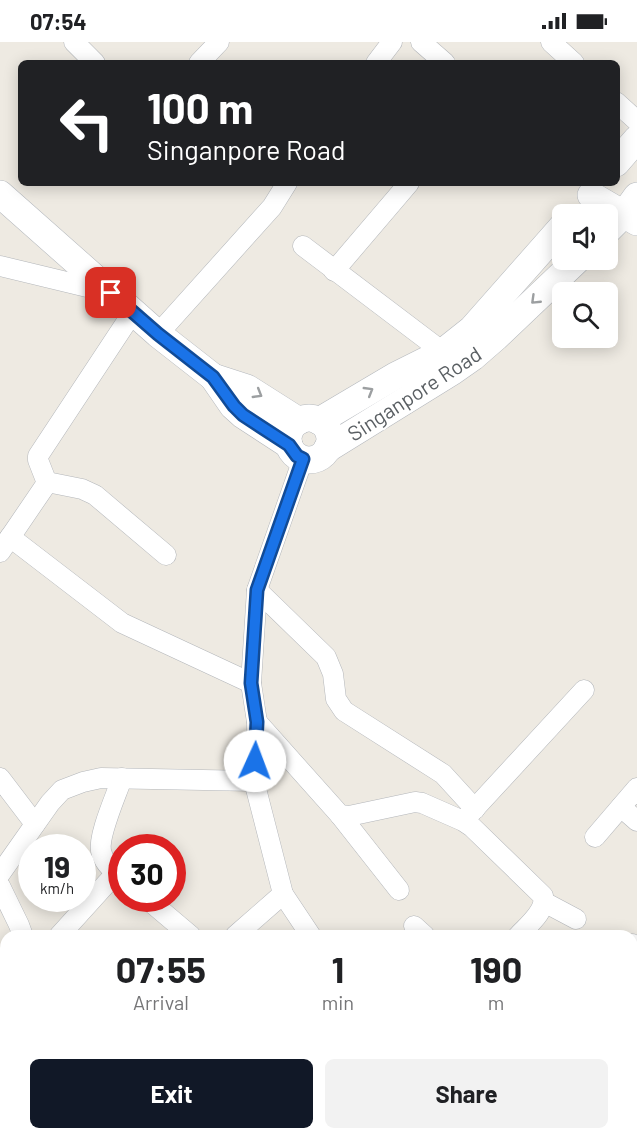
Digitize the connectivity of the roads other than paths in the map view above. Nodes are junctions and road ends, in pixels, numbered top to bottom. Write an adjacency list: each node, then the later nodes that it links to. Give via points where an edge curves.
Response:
1 (74, 42): 6 (street)
2 (219, 42): 7 (street)
3 (392, 42): 8 (street)
4 (421, 42): 9 (street)
5 (550, 42): 10 (street)
6 (93, 60)
7 (202, 60)
8 (377, 60)
9 (442, 60)
10 (571, 60)
11 (620, 106): 12 (street)
12 (637, 121)
13 (637, 139): 14 (main road)
14 (620, 159)
15 (286, 186): 28 (street, via 272,207)
16 (406, 186): 25 (street)
17 (590, 187): 19 (main road); 20 (main road)
18 (0, 194): 26 (main road)
19 (579, 204)
20 (626, 215)
21 (552, 238): 29 (main road, Singanpore Road, via 472,329)
22 (303, 246): 25 (street)
23 (0, 266): 26 (street)
24 (566, 270): 30 (main road, Singanpore Road, one-way to 30, via 496,337 453,371)
25 (334, 271): 29 (street)
26 (111, 293): 27 (main road)
27 (134, 312): 28 (main road); 31 (street, via 38,456)
28 (158, 334): 30 (main road, via 213,377 247,388)
29 (443, 352): 30 (main road, Singanpore Road, one-way to 29, via 395,376)
30 (307, 439): 34 (street)
31 (46, 482): 32 (street); 33 (street, via 96,495)
32 (5, 545): 35 (street, via 122,623)
33 (166, 555)
34 (257, 590): 35 (street); 44 (street, via 326,657 336,699 344,711 443,774)
35 (251, 683): 37 (street)
36 (584, 690): 44 (street)
37 (257, 722): 40 (street); 43 (street)
38 (0, 778): 46 (street)
39 (122, 778): 40 (street); 46 (street, via 100,778 62,790); 48 (street, via 101,840)
40 (254, 781): 53 (street)
41 (637, 788): 42 (street)
42 (621, 807): 45 (street); 47 (street)
43 (340, 815): 44 (street, via 415,802); 52 (street)
44 (469, 815): 54 (street, via 472,827 543,896)
45 (637, 822)
46 (35, 824): 49 (street)
47 (595, 837)
48 (108, 864)
49 (0, 874)
50 (0, 886): 57 (street)
51 (108, 886): 58 (street)
52 (399, 890)
53 (283, 894): 60 (street); 61 (street)
54 (544, 902): 56 (street); 62 (street)
55 (163, 912): 59 (street)
56 (576, 919)
57 (20, 930)
58 (65, 930)
59 (184, 930)
60 (242, 930)
61 (307, 930)
62 (523, 930)

